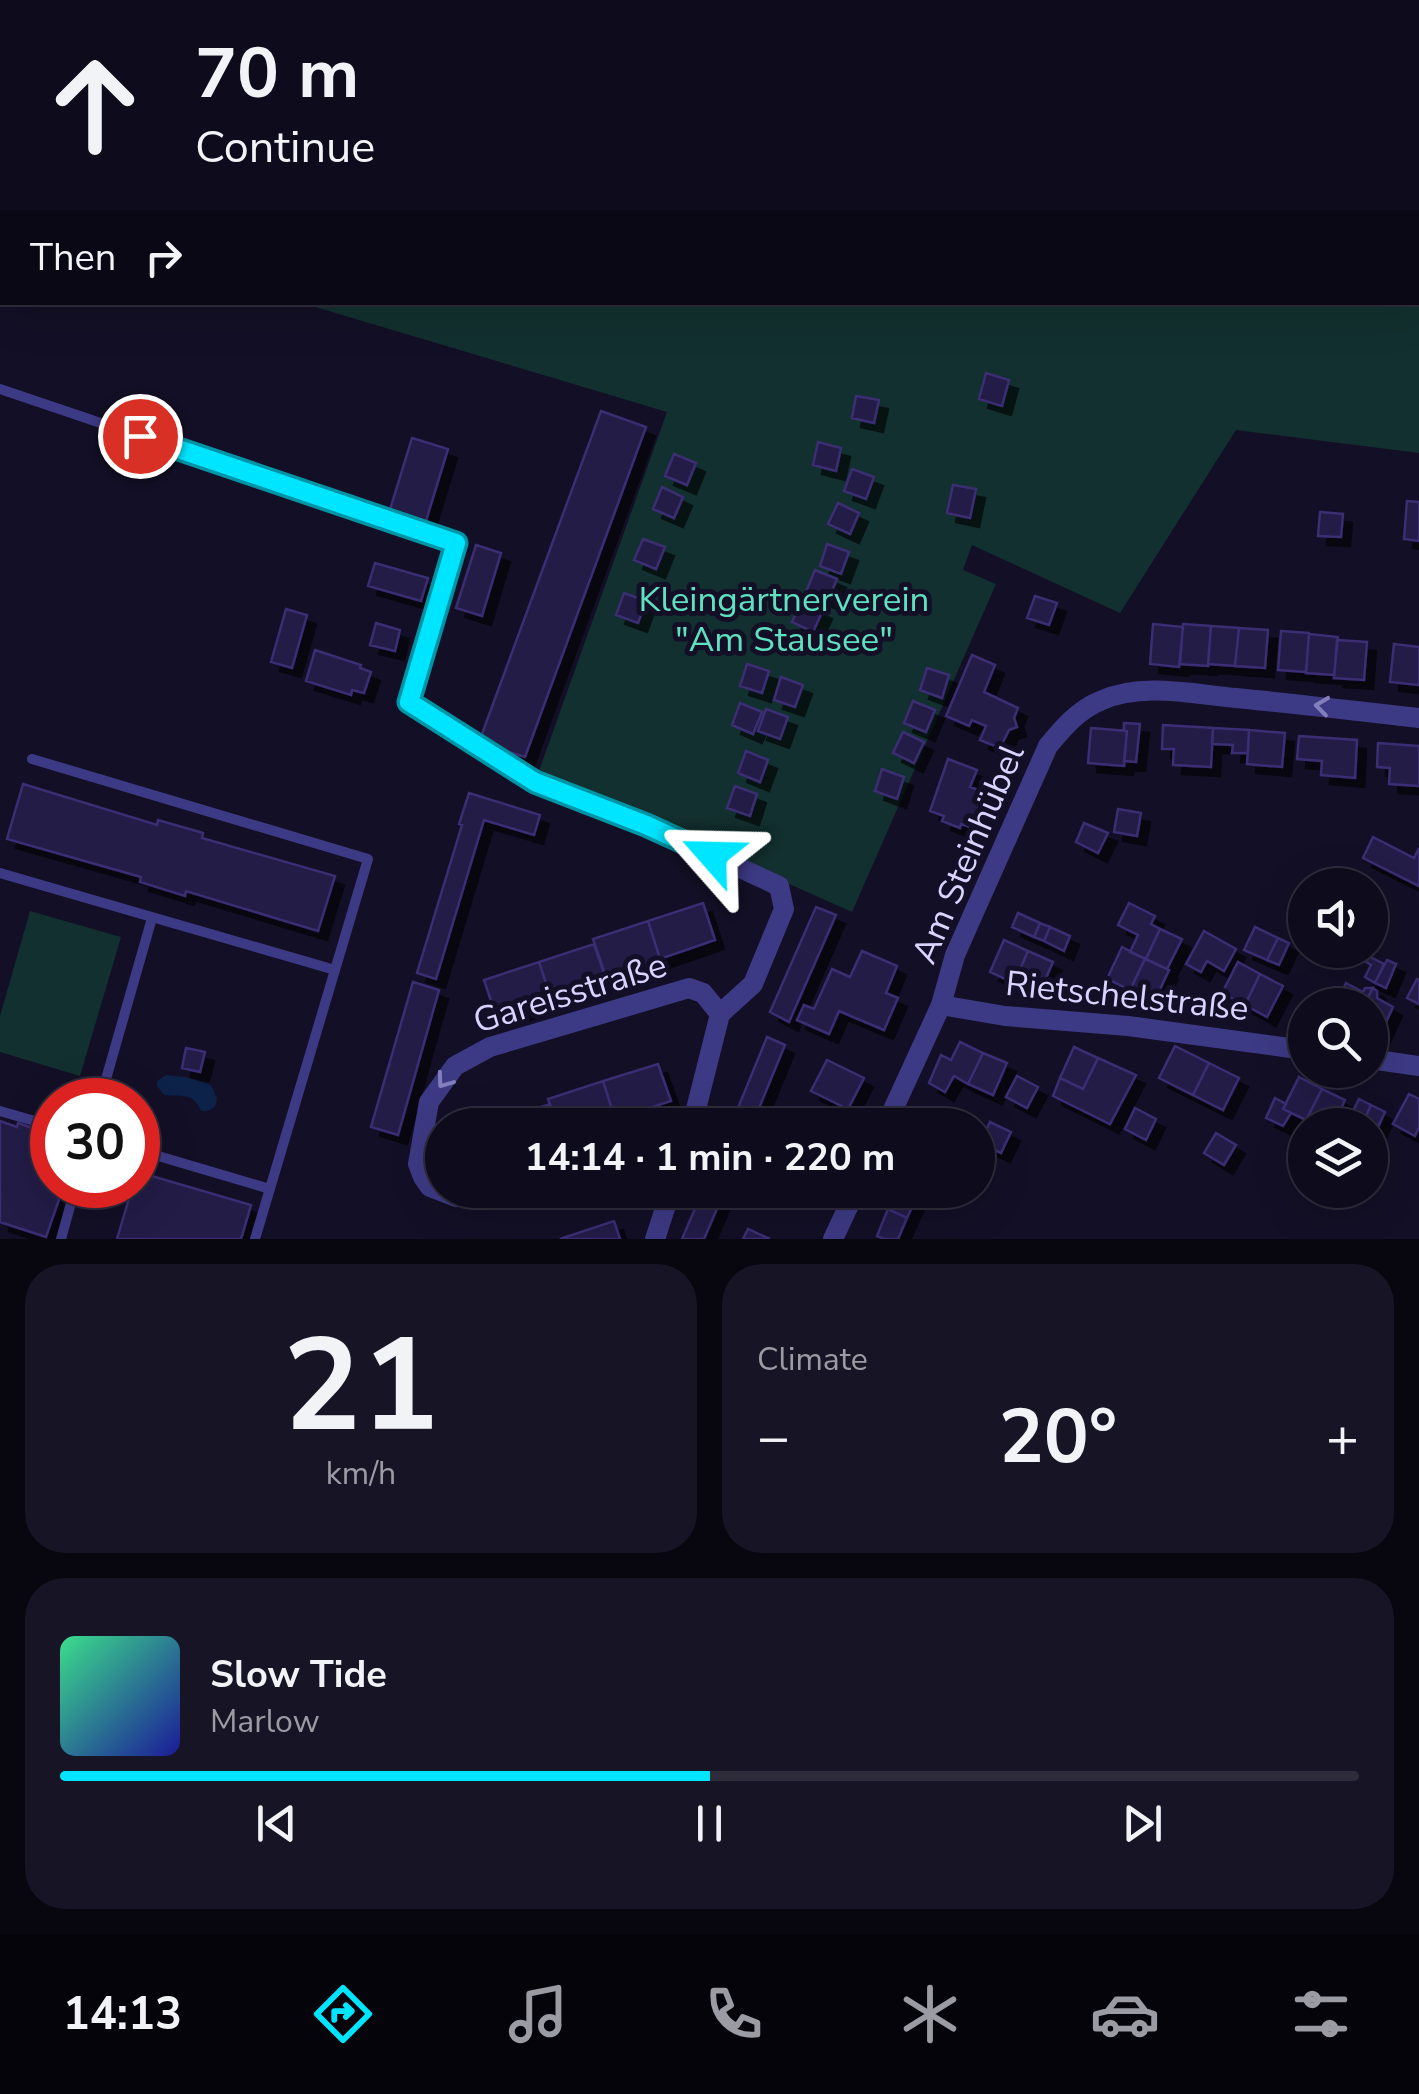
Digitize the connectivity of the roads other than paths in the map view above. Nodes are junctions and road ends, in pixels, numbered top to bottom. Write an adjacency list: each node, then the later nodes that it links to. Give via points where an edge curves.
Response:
1 (0, 389): 3 (lane, via 456,543 409,702)
2 (1419, 718): 8 (street, Am Steinhübel, one-way to 8, via 1148,690 1098,701 1048,746 955,955)
3 (466, 738): 9 (street, via 535,782 779,886 784,908 753,984)
4 (32, 759): 7 (lane, via 368,859)
5 (0, 873): 6 (lane)
6 (152, 918): 7 (lane); 13 (lane)
7 (335, 970): 22 (lane)
8 (941, 1005): 10 (street, Rietschelstraße); 16 (street, Am Steinhübel)
9 (720, 1014): 14 (street, Gareisstraße, one-way to 14, via 703,992 688,988 490,1047 456,1066); 15 (street)
10 (1288, 1048)
11 (1388, 1062): 12 (street)
12 (1419, 1066)
13 (106, 1078)
14 (427, 1108)
15 (696, 1108)
16 (894, 1108)
17 (0, 1112): 18 (lane)
18 (30, 1120)
19 (425, 1121): 21 (street, Gareisstraße, one-way to 21, via 418,1164)
20 (160, 1156): 22 (lane)
21 (425, 1180)
22 (270, 1189): 27 (lane)
23 (70, 1208): 26 (lane)
24 (665, 1208): 28 (street)
25 (848, 1208): 29 (street)
26 (61, 1239)
27 (255, 1239)
28 (655, 1239)
29 (833, 1239)

